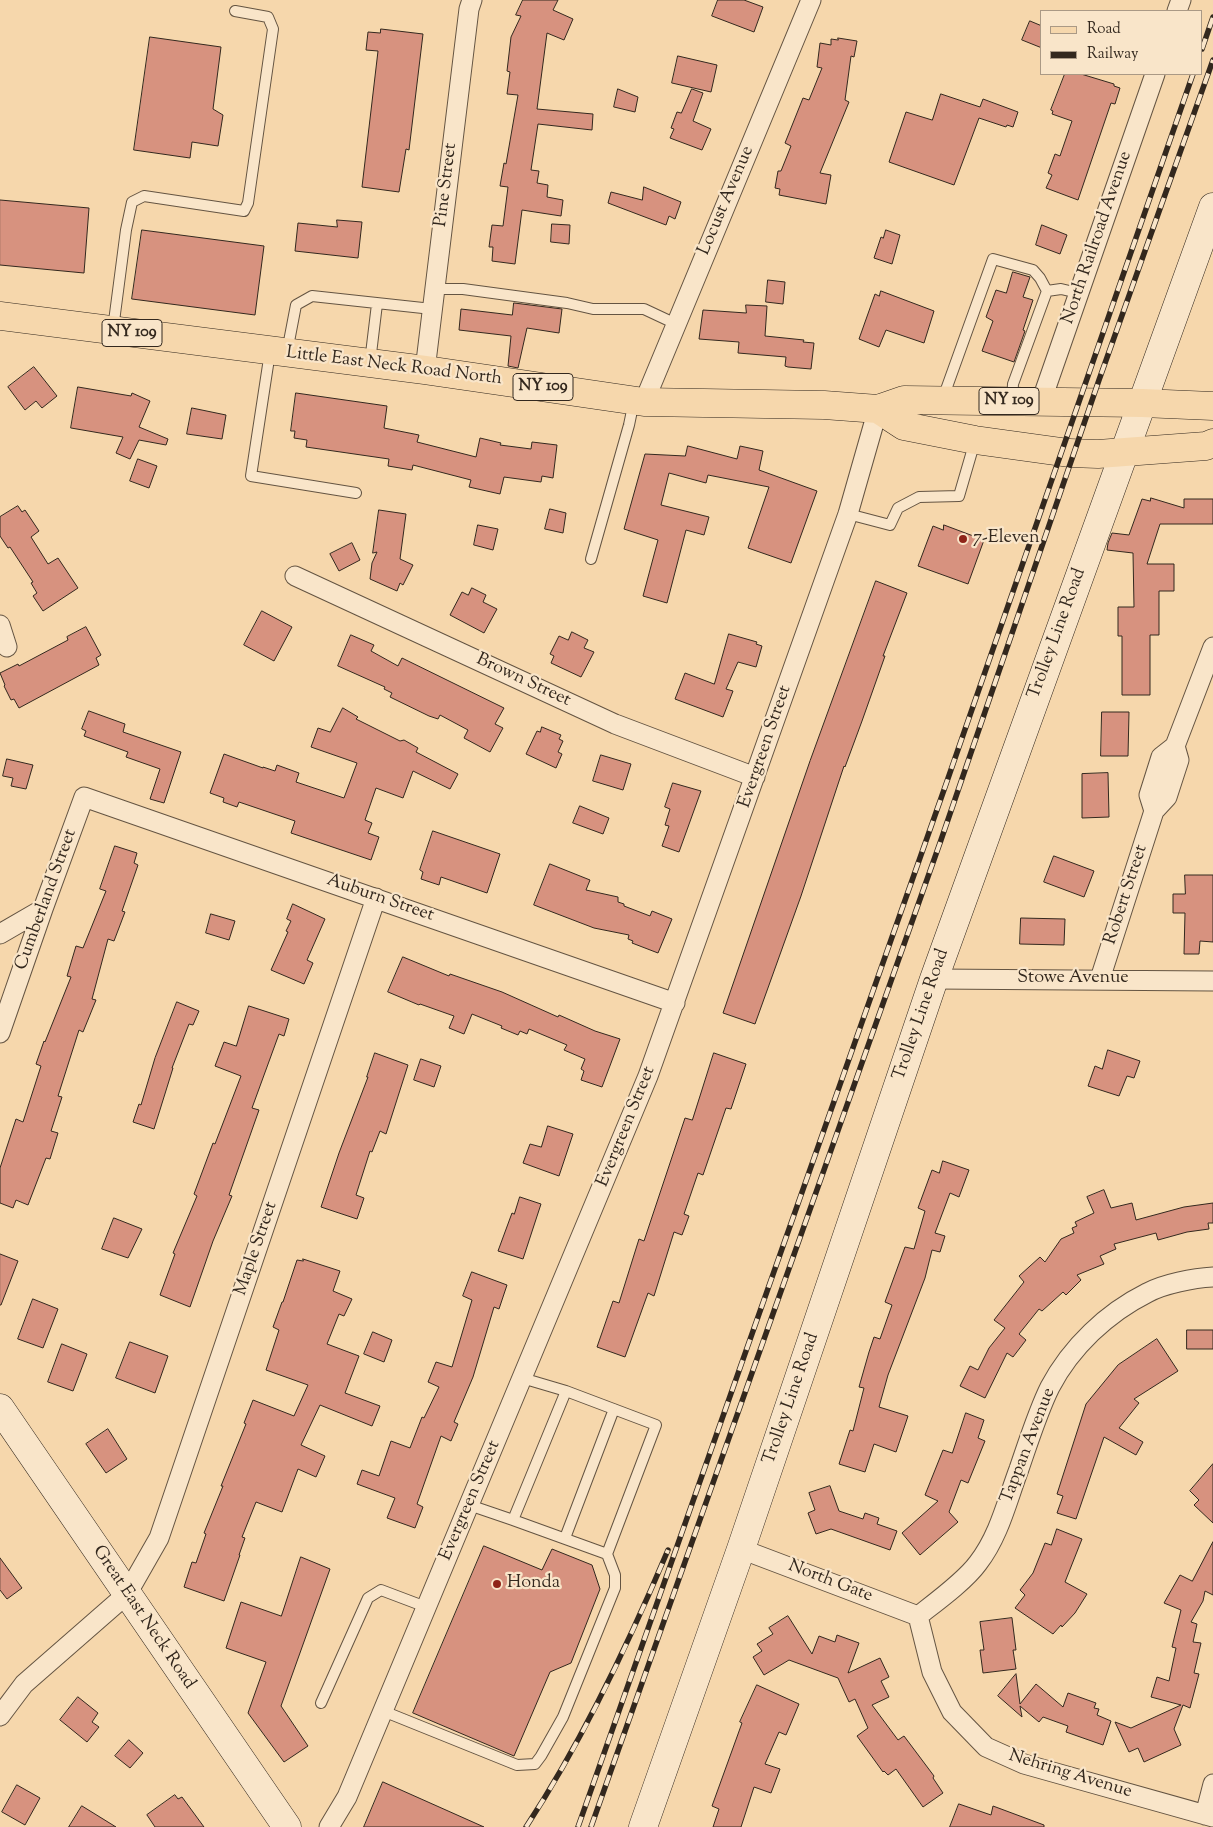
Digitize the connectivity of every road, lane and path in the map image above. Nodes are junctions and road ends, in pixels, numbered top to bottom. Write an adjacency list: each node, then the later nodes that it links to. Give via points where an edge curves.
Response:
1 (472, 0): 6 (street, Pine Street)
2 (811, 0): 12 (street, Locust Avenue)
3 (235, 11): 13 (lane, via 268,17 273,29 248,203 244,211 144,196 132,202)
4 (1155, 75): 8 (street, North Railroad Avenue)
5 (1213, 207): 21 (main road, Trolley Line Road)
6 (434, 289): 10 (street, Pine Street); 12 (lane, via 463,289 593,309 644,309)
7 (1047, 291): 8 (lane, via 1061,289); 17 (lane, via 1033,270 993,258); 19 (lane, via 1013,384)
8 (1078, 293): 20 (street, North Railroad Avenue)
9 (377, 304): 10 (lane); 14 (lane, via 312,296 296,305); 15 (lane)
10 (432, 309): 16 (street, Pine Street)
11 (0, 316): 13 (main road, Little East Neck Road North / NY 109)
12 (676, 324): 18 (street, Locust Avenue)
13 (113, 330): 14 (main road, Little East Neck Road North / NY 109)
14 (279, 352): 15 (main road, Little East Neck Road North / NY 109); 27 (lane, via 251,476)
15 (370, 363): 16 (main road, Little East Neck Road North / NY 109)
16 (425, 370): 18 (main road, Little East Neck Road North / NY 109)
17 (942, 400): 19 (main road, Little East Neck Road North / NY 109); 23 (main road, Little East Neck Road North / NY 109, via 904,400)
18 (639, 401): 23 (main road, Little East Neck Road North / NY 109, via 824,405); 29 (lane)
19 (1012, 401): 20 (main road, Little East Neck Road North / NY 109)
20 (1040, 402): 21 (main road, Little East Neck Road North / NY 109)
21 (1142, 403): 22 (main road, Little East Neck Road North / NY 109); 26 (main road, Trolley Line Road)
22 (1213, 406)
23 (878, 410): 24 (main road, Little East Neck Road North / NY 109, via 904,426); 28 (street, Evergreen Street)
24 (976, 440): 26 (main road, Little East Neck Road North / NY 109, via 1069,453); 28 (lane, via 959,496 919,497 898,508 890,525)
25 (1213, 443): 26 (main road, Little East Neck Road North / NY 109)
26 (1124, 451): 39 (main road, Trolley Line Road)
27 (356, 493)
28 (848, 514): 34 (street, Evergreen Street)
29 (591, 559)
30 (295, 576): 34 (street, Brown Street, via 615,724)
31 (0, 625): 32 (street)
32 (7, 647)
33 (1213, 647): 40 (street, Robert Street, via 1175,746 1180,760 1167,797 1154,811)
34 (755, 777): 42 (street, Evergreen Street)
35 (84, 796): 36 (street, Auburn Street); 37 (street, Cumberland Street)
36 (376, 898): 42 (street, Auburn Street); 54 (street, Maple Street, via 160,1538)
37 (43, 909): 38 (street); 43 (street, Cumberland Street)
38 (0, 934)
39 (934, 978): 40 (street, Stowe Avenue); 52 (main road, Trolley Line Road)
40 (1100, 979): 41 (street, Stowe Avenue)
41 (1213, 981)
42 (675, 1004): 45 (street, Evergreen Street)
43 (0, 1033)
44 (1213, 1277): 56 (street, Tappan Avenue, via 1195,1278 1148,1292 1107,1318 1075,1351 1050,1387 995,1535 978,1564)
45 (522, 1378): 46 (lane); 49 (street, Evergreen Street)
46 (566, 1391): 48 (lane); 50 (lane)
47 (0, 1408): 54 (main road, Great East Neck Road)
48 (614, 1409): 51 (lane); 53 (lane, via 656,1425)
49 (469, 1505): 50 (lane); 55 (street, Evergreen Street)
50 (513, 1520): 51 (lane)
51 (564, 1538): 53 (lane)
52 (742, 1549): 56 (street, North Gate); 64 (main road, Trolley Line Road)
53 (607, 1554): 58 (lane, via 615,1575 615,1588 563,1717 535,1764 517,1765)
54 (127, 1594): 59 (street, Maple Street, via 24,1684); 62 (main road, Great East Neck Road)
55 (426, 1607): 57 (lane, via 381,1590 368,1598); 58 (street, Evergreen Street)
56 (918, 1616): 61 (street, Nehring Avenue, via 932,1672 952,1712 986,1747 1024,1764)
57 (321, 1703)
58 (383, 1711): 63 (street, Evergreen Street, via 347,1796)
59 (0, 1716)
60 (1213, 1784): 61 (street)
61 (1209, 1816)
62 (287, 1827)
63 (328, 1827)
64 (643, 1827)

